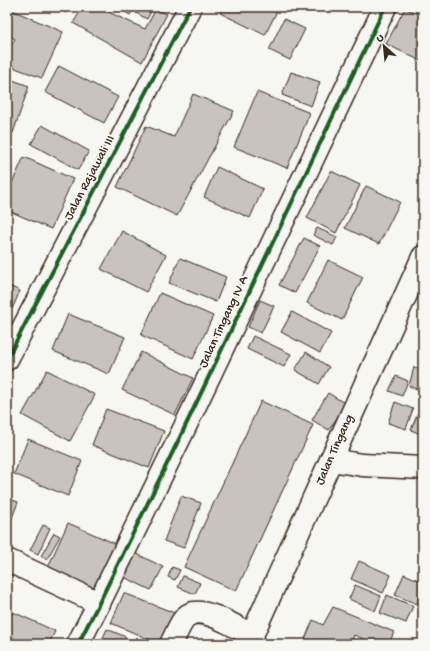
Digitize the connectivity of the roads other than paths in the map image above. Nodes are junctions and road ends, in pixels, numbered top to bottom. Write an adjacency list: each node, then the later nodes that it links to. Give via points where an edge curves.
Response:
1 (190, 7): 4 (street, Jalan Rajawali III)
2 (385, 7): 8 (street, Jalan Tingang IV A)
3 (423, 258): 5 (street, Jalan Tingang)
4 (7, 359)
5 (330, 460): 6 (street, via 362,465); 9 (street, Jalan Tingang)
6 (423, 468)
7 (7, 560): 8 (street)
8 (99, 603): 10 (street, Jalan Tingang IV A)
9 (250, 640): 11 (street, via 210,614 197,612 187,615)
10 (78, 644)
11 (172, 644)

